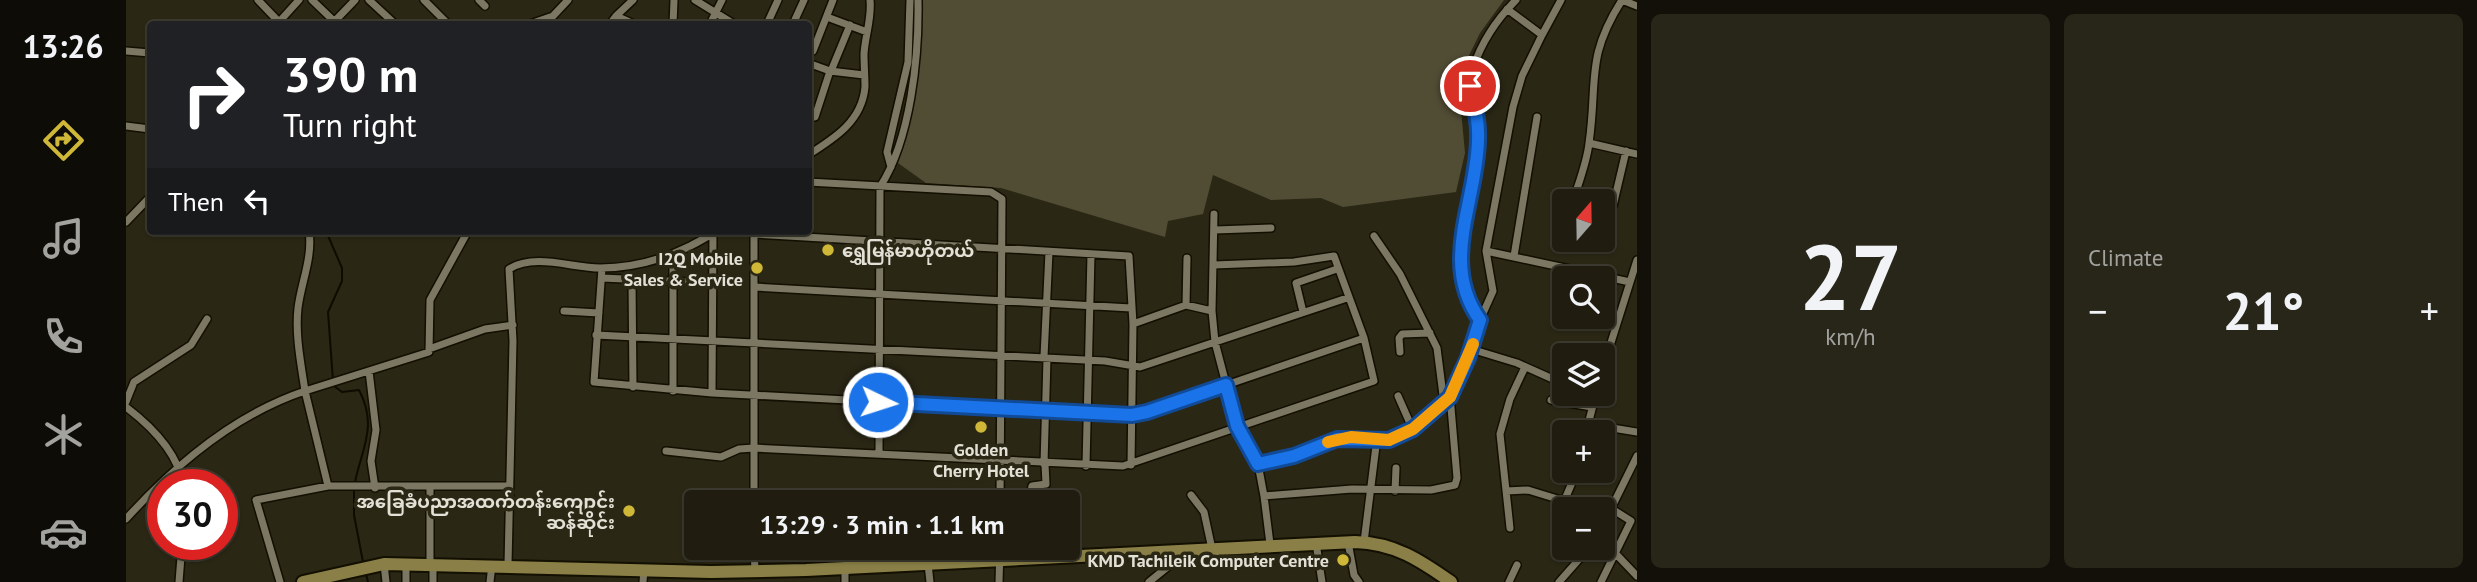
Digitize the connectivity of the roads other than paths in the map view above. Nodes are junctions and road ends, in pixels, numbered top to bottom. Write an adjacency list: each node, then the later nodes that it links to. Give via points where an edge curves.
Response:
1 (258, 0): 25 (street)
2 (299, 0): 26 (street)
3 (312, 0): 27 (street)
4 (355, 0): 28 (street)
5 (369, 0): 29 (street)
6 (424, 0): 30 (street)
7 (568, 0): 31 (street, via 553,16)
8 (633, 0): 23 (street)
9 (674, 0): 34 (street)
10 (695, 0): 22 (street)
11 (722, 0): 22 (street)
12 (778, 0): 37 (street)
13 (804, 0): 38 (street)
14 (833, 0): 24 (street)
15 (870, 0): 40 (street)
16 (910, 0): 56 (street, via 908,62 887,152)
17 (918, 0): 56 (street, via 914,67)
18 (1516, 0): 21 (street)
19 (1561, 0): 41 (street)
20 (1637, 6): 52 (street, via 1622,0 1599,43)
21 (1507, 9): 41 (street); 103 (street, via 1483,43 1470,86 1479,141 1459,249 1467,293)
22 (715, 15): 35 (street); 36 (street)
23 (616, 16): 32 (street); 33 (street)
24 (827, 17): 39 (street); 43 (street)
25 (278, 21)
26 (282, 21)
27 (331, 21)
28 (337, 21)
29 (392, 21)
30 (445, 21)
31 (539, 21)
32 (612, 21)
33 (627, 21)
34 (673, 21)
35 (712, 21)
36 (728, 21)
37 (768, 21)
38 (794, 21)
39 (850, 25): 40 (street); 46 (street)
40 (867, 32): 47 (street)
41 (1542, 35): 75 (street, via 1513,107)
42 (126, 51): 44 (street)
43 (813, 51)
44 (147, 52)
45 (812, 64): 46 (street)
46 (830, 71): 47 (street); 48 (street)
47 (864, 75): 54 (street, via 852,122)
48 (812, 117)
49 (1537, 117): 79 (street)
50 (126, 126): 51 (street)
51 (147, 129)
52 (1589, 144): 53 (street); 59 (street)
53 (1626, 151): 55 (street); 60 (street)
54 (812, 152)
55 (1637, 154)
56 (891, 167): 58 (street)
57 (812, 182): 58 (street)
58 (880, 187): 73 (street); 74 (street, via 999,194)
59 (1576, 189)
60 (1615, 197)
61 (147, 200): 63 (street)
62 (1214, 214): 65 (street)
63 (126, 222)
64 (1271, 228): 65 (street)
65 (1215, 230): 81 (street)
66 (309, 235): 128 (street, via 298,309)
67 (466, 235): 116 (street, via 430,300)
68 (710, 235): 78 (street)
69 (715, 235): 89 (street)
70 (755, 235): 90 (street)
71 (783, 235): 73 (street)
72 (1374, 236): 106 (street, via 1400,274)
73 (880, 242): 74 (street); 91 (street)
74 (1002, 250): 76 (street); 93 (street)
75 (1486, 251): 79 (street); 103 (street, via 1493,290)
76 (1049, 252): 77 (street); 94 (street)
77 (1091, 254): 95 (street); 97 (street, via 1129,256)
78 (673, 256): 83 (street); 88 (street)
79 (1514, 256): 87 (street)
80 (1187, 258): 96 (street)
81 (1214, 265): 84 (street, via 1334,257); 99 (street)
82 (1636, 266): 87 (street)
83 (602, 268): 85 (street); 105 (street, via 557,262 513,266 508,273)
84 (1337, 269): 92 (street); 100 (street, via 1296,284)
85 (602, 278): 86 (street); 101 (street)
86 (632, 280): 88 (street); 108 (street)
87 (1630, 282): 114 (street)
88 (673, 283): 89 (street); 109 (street)
89 (713, 283): 111 (street)
90 (755, 287): 91 (street); 112 (street)
91 (879, 293): 93 (street); 115 (street)
92 (1348, 298): 100 (street); 110 (street)
93 (1002, 300): 94 (street); 119 (street)
94 (1046, 303): 95 (street); 120 (street)
95 (1089, 305): 97 (street); 121 (street)
96 (1186, 305): 99 (street); 104 (street)
97 (1131, 308): 104 (street)
98 (564, 311): 101 (street)
99 (1212, 311): 113 (street)
100 (1303, 312): 113 (street)
101 (598, 313): 107 (street)
102 (207, 319): 136 (street, via 191,345 134,382)
103 (1480, 320): 117 (street)
104 (1133, 324): 122 (street)
105 (513, 325): 116 (street, via 485,329); 160 (street)
106 (1430, 333): 118 (street, via 1399,335); 133 (street)
107 (596, 335): 108 (street); 127 (street, via 594,382)
108 (633, 337): 109 (street); 127 (street)
109 (672, 338): 111 (street); 129 (street)
110 (1363, 338): 126 (street); 143 (street, via 1373,382)
111 (712, 340): 112 (street); 130 (street)
112 (754, 342): 115 (street); 131 (street)
113 (1215, 342): 122 (street, via 1148,365); 126 (street)
114 (1611, 343)
115 (879, 348): 119 (street); 135 (street)
116 (429, 349): 124 (street)
117 (1471, 349): 123 (street); 133 (street)
118 (1400, 352)
119 (1001, 355): 120 (street); 138 (street)
120 (1046, 357): 121 (street); 139 (street)
121 (1087, 360): 122 (street); 140 (street)
122 (1131, 365): 141 (street)
123 (1525, 367): 125 (street); 168 (street, via 1500,434)
124 (369, 371): 128 (street); 161 (street, via 376,430 371,461)
125 (1552, 379)
126 (1226, 385): 141 (street); 143 (street)
127 (633, 387): 129 (street)
128 (305, 391): 157 (street, via 249,416); 159 (street)
129 (673, 391): 130 (street)
130 (712, 393): 131 (street)
131 (753, 395): 135 (street); 148 (street)
132 (1398, 396): 144 (street)
133 (1447, 400): 144 (street); 167 (street, via 1455,485)
134 (1550, 400): 137 (street)
135 (878, 402): 138 (street); 150 (street)
136 (126, 405): 157 (street, via 155,432)
137 (1592, 407): 142 (street)
138 (1000, 409): 139 (street); 152 (street)
139 (1045, 411): 140 (street); 153 (street)
140 (1086, 413): 141 (street); 156 (street)
141 (1132, 415): 155 (street)
142 (1589, 420)
143 (1237, 426): 154 (street); 155 (street)
144 (1413, 429): 147 (street, via 1389,440)
145 (1615, 430): 146 (street)
146 (1637, 432)
147 (1377, 438): 154 (street, via 1337,439); 166 (street)
148 (754, 448): 149 (street, via 721,457); 150 (street); 163 (street)
149 (666, 451)
150 (879, 454): 152 (street)
151 (1637, 456): 172 (street)
152 (1001, 462): 153 (street); 164 (street)
153 (1044, 464): 156 (street); 165 (street, via 1046,484 1032,486)
154 (1258, 464): 170 (street)
155 (1131, 465): 156 (street)
156 (1086, 466)
157 (178, 468): 174 (street)
158 (1396, 468): 167 (street)
159 (328, 486): 161 (street); 205 (street, via 256,500)
160 (508, 486): 162 (street); 193 (street)
161 (374, 488): 162 (street)
162 (430, 488): 191 (street)
163 (754, 490)
164 (1000, 490)
165 (1032, 490)
166 (1371, 490): 167 (street); 170 (street); 177 (street)
167 (1395, 491)
168 (1506, 491): 171 (street, via 1528,490); 175 (street)
169 (1191, 495): 180 (street, via 1204,512)
170 (1264, 496): 179 (street)
171 (1552, 497)
172 (1615, 503)
173 (1615, 511): 183 (street, via 1631,521)
174 (126, 519)
175 (1510, 528)
176 (1348, 542): 177 (main road); 178 (main road); 217 (street)
177 (1364, 542): 203 (main road, via 1394,547)
178 (1316, 543): 179 (main road); 216 (street)
179 (1270, 544): 180 (main road)
180 (1212, 549): 181 (main road)
181 (1186, 552): 182 (main road); 215 (street)
182 (1080, 553)
183 (1616, 554): 202 (street); 221 (street)
184 (181, 560): 204 (street)
185 (755, 560): 198 (street)
186 (961, 560): 194 (main road)
187 (1000, 560): 214 (street)
188 (1577, 560): 220 (street)
189 (384, 564): 190 (main road); 199 (main road); 207 (street)
190 (406, 565): 191 (main road); 208 (street)
191 (431, 565): 192 (main road); 209 (street)
192 (492, 565): 193 (main road); 210 (street)
193 (508, 565): 200 (main road)
194 (928, 565): 196 (main road); 213 (street)
195 (1517, 565): 219 (street)
196 (845, 568): 197 (main road); 212 (street)
197 (823, 569): 198 (main road); 211 (street)
198 (755, 571): 201 (main road)
199 (353, 572): 206 (main road)
200 (602, 575): 201 (main road)
201 (644, 576)
202 (1637, 576)
203 (1433, 577): 218 (main road)
204 (179, 582)
205 (280, 582)
206 (303, 582)
207 (386, 582)
208 (407, 582)
209 (433, 582)
210 (490, 582)
211 (819, 582)
212 (845, 582)
213 (930, 582)
214 (999, 582)
215 (1149, 582)
216 (1322, 582)
217 (1359, 582)
218 (1451, 582)
219 (1508, 582)
220 (1559, 582)
221 (1601, 582)

